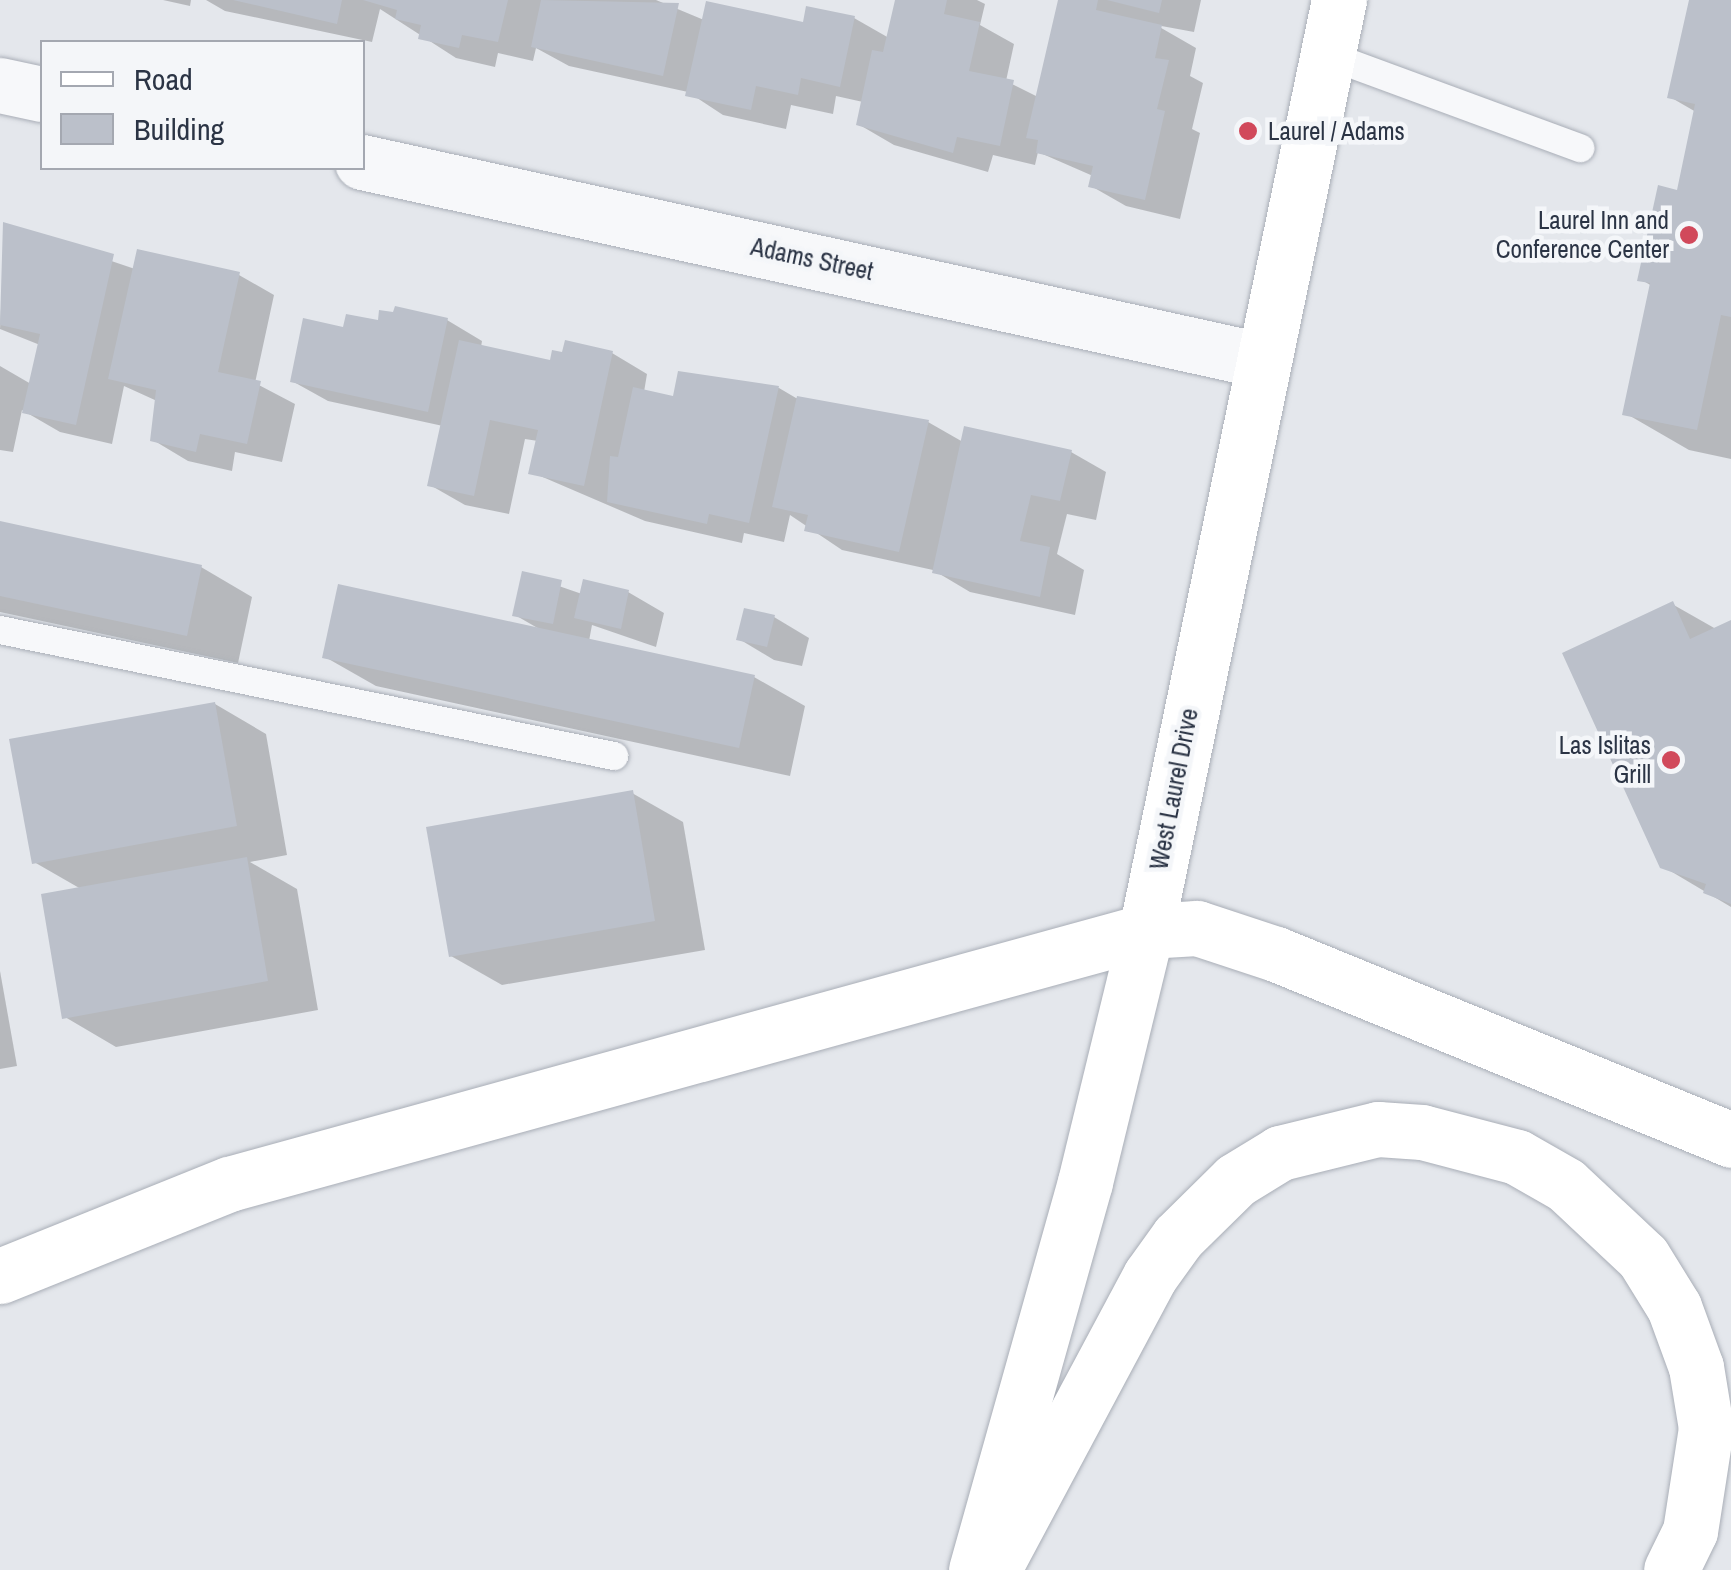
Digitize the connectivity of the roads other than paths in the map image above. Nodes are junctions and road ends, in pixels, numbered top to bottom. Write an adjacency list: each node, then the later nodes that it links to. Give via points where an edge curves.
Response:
1 (1339, 0): 2 (main road, West Laurel Drive)
2 (1327, 55): 5 (lane); 7 (main road, West Laurel Drive)
3 (0, 85): 4 (street)
4 (40, 94)
5 (1580, 148)
6 (365, 163): 7 (street, Adams Street)
7 (1260, 360): 10 (main road, West Laurel Drive)
8 (0, 630): 9 (lane)
9 (614, 756)
10 (1146, 931): 11 (main road, via 1197,928 1276,954); 12 (main road, via 229,1184); 13 (main road, West Laurel Drive, via 1085,1182)
11 (1731, 1140)
12 (0, 1276)
13 (976, 1570)
14 (993, 1570): 15 (main road, via 1141,1293 1178,1237 1236,1180 1280,1152 1378,1129 1422,1132 1517,1157 1566,1185 1643,1258 1674,1307 1696,1367 1706,1428 1690,1531)
15 (1671, 1570)

